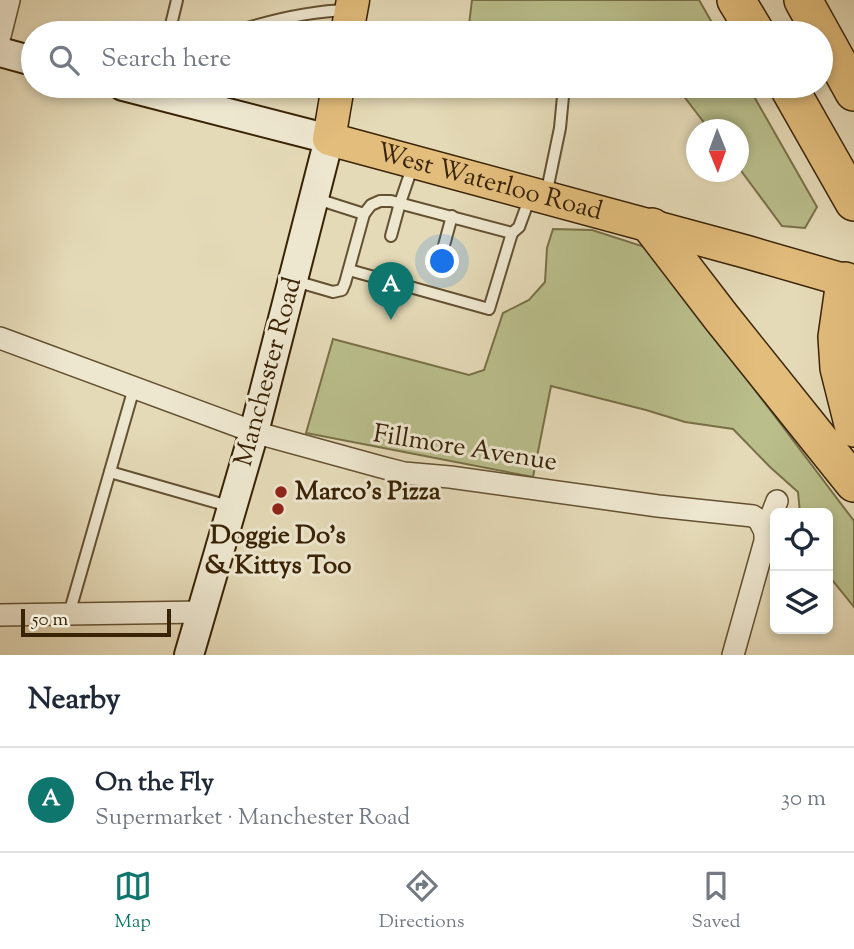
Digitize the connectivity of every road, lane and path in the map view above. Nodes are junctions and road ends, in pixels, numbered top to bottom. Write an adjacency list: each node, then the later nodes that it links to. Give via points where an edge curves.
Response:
1 (9, 0): 10 (street)
2 (177, 0): 6 (lane)
3 (736, 0): 8 (highway)
4 (803, 0): 9 (highway)
5 (351, 15): 7 (lane, via 330,10)
6 (172, 21)
7 (271, 21)
8 (749, 21)
9 (815, 21)
10 (0, 36)
11 (0, 52): 13 (main road)
12 (833, 54): 14 (highway)
13 (21, 58)
14 (854, 92)
15 (187, 98): 19 (main road, West Waterloo Road)
16 (336, 98): 19 (main road, Manchester Road)
17 (563, 98): 21 (lane, via 560,128)
18 (795, 98): 23 (highway)
19 (329, 139): 20 (main road, West Waterloo Road); 22 (main road, Manchester Road)
20 (414, 162): 21 (main road, West Waterloo Road); 24 (lane)
21 (538, 196): 27 (main road, West Waterloo Road); 28 (lane)
22 (314, 198): 25 (lane); 32 (main road, Manchester Road)
23 (854, 202)
24 (400, 203): 25 (lane, via 380,201); 26 (lane); 29 (lane)
25 (364, 214): 31 (lane)
26 (452, 216): 28 (lane); 30 (lane)
27 (652, 227): 33 (main road, West Waterloo Road); 39 (highway)
28 (512, 233): 31 (lane, via 489,309 432,288)
29 (391, 236)
30 (443, 249)
31 (349, 270): 32 (lane, via 342,290 333,292)
32 (293, 280): 37 (main road, Manchester Road)
33 (850, 282): 36 (highway, via 837,337 839,368)
34 (0, 338): 35 (street, Fillmore Avenue)
35 (134, 388): 37 (street, Fillmore Avenue); 38 (lane)
36 (854, 428)
37 (254, 432): 41 (main road, Manchester Road); 42 (street, Fillmore Avenue, via 404,472 753,516)
38 (110, 472): 41 (lane); 44 (lane)
39 (854, 483)
40 (777, 501): 42 (street)
41 (232, 507): 43 (main road, Manchester Road)
42 (765, 532): 47 (street)
43 (202, 612): 44 (street); 46 (main road, Manchester Road)
44 (69, 614): 45 (street)
45 (0, 615)
46 (189, 655)
47 (733, 655)

